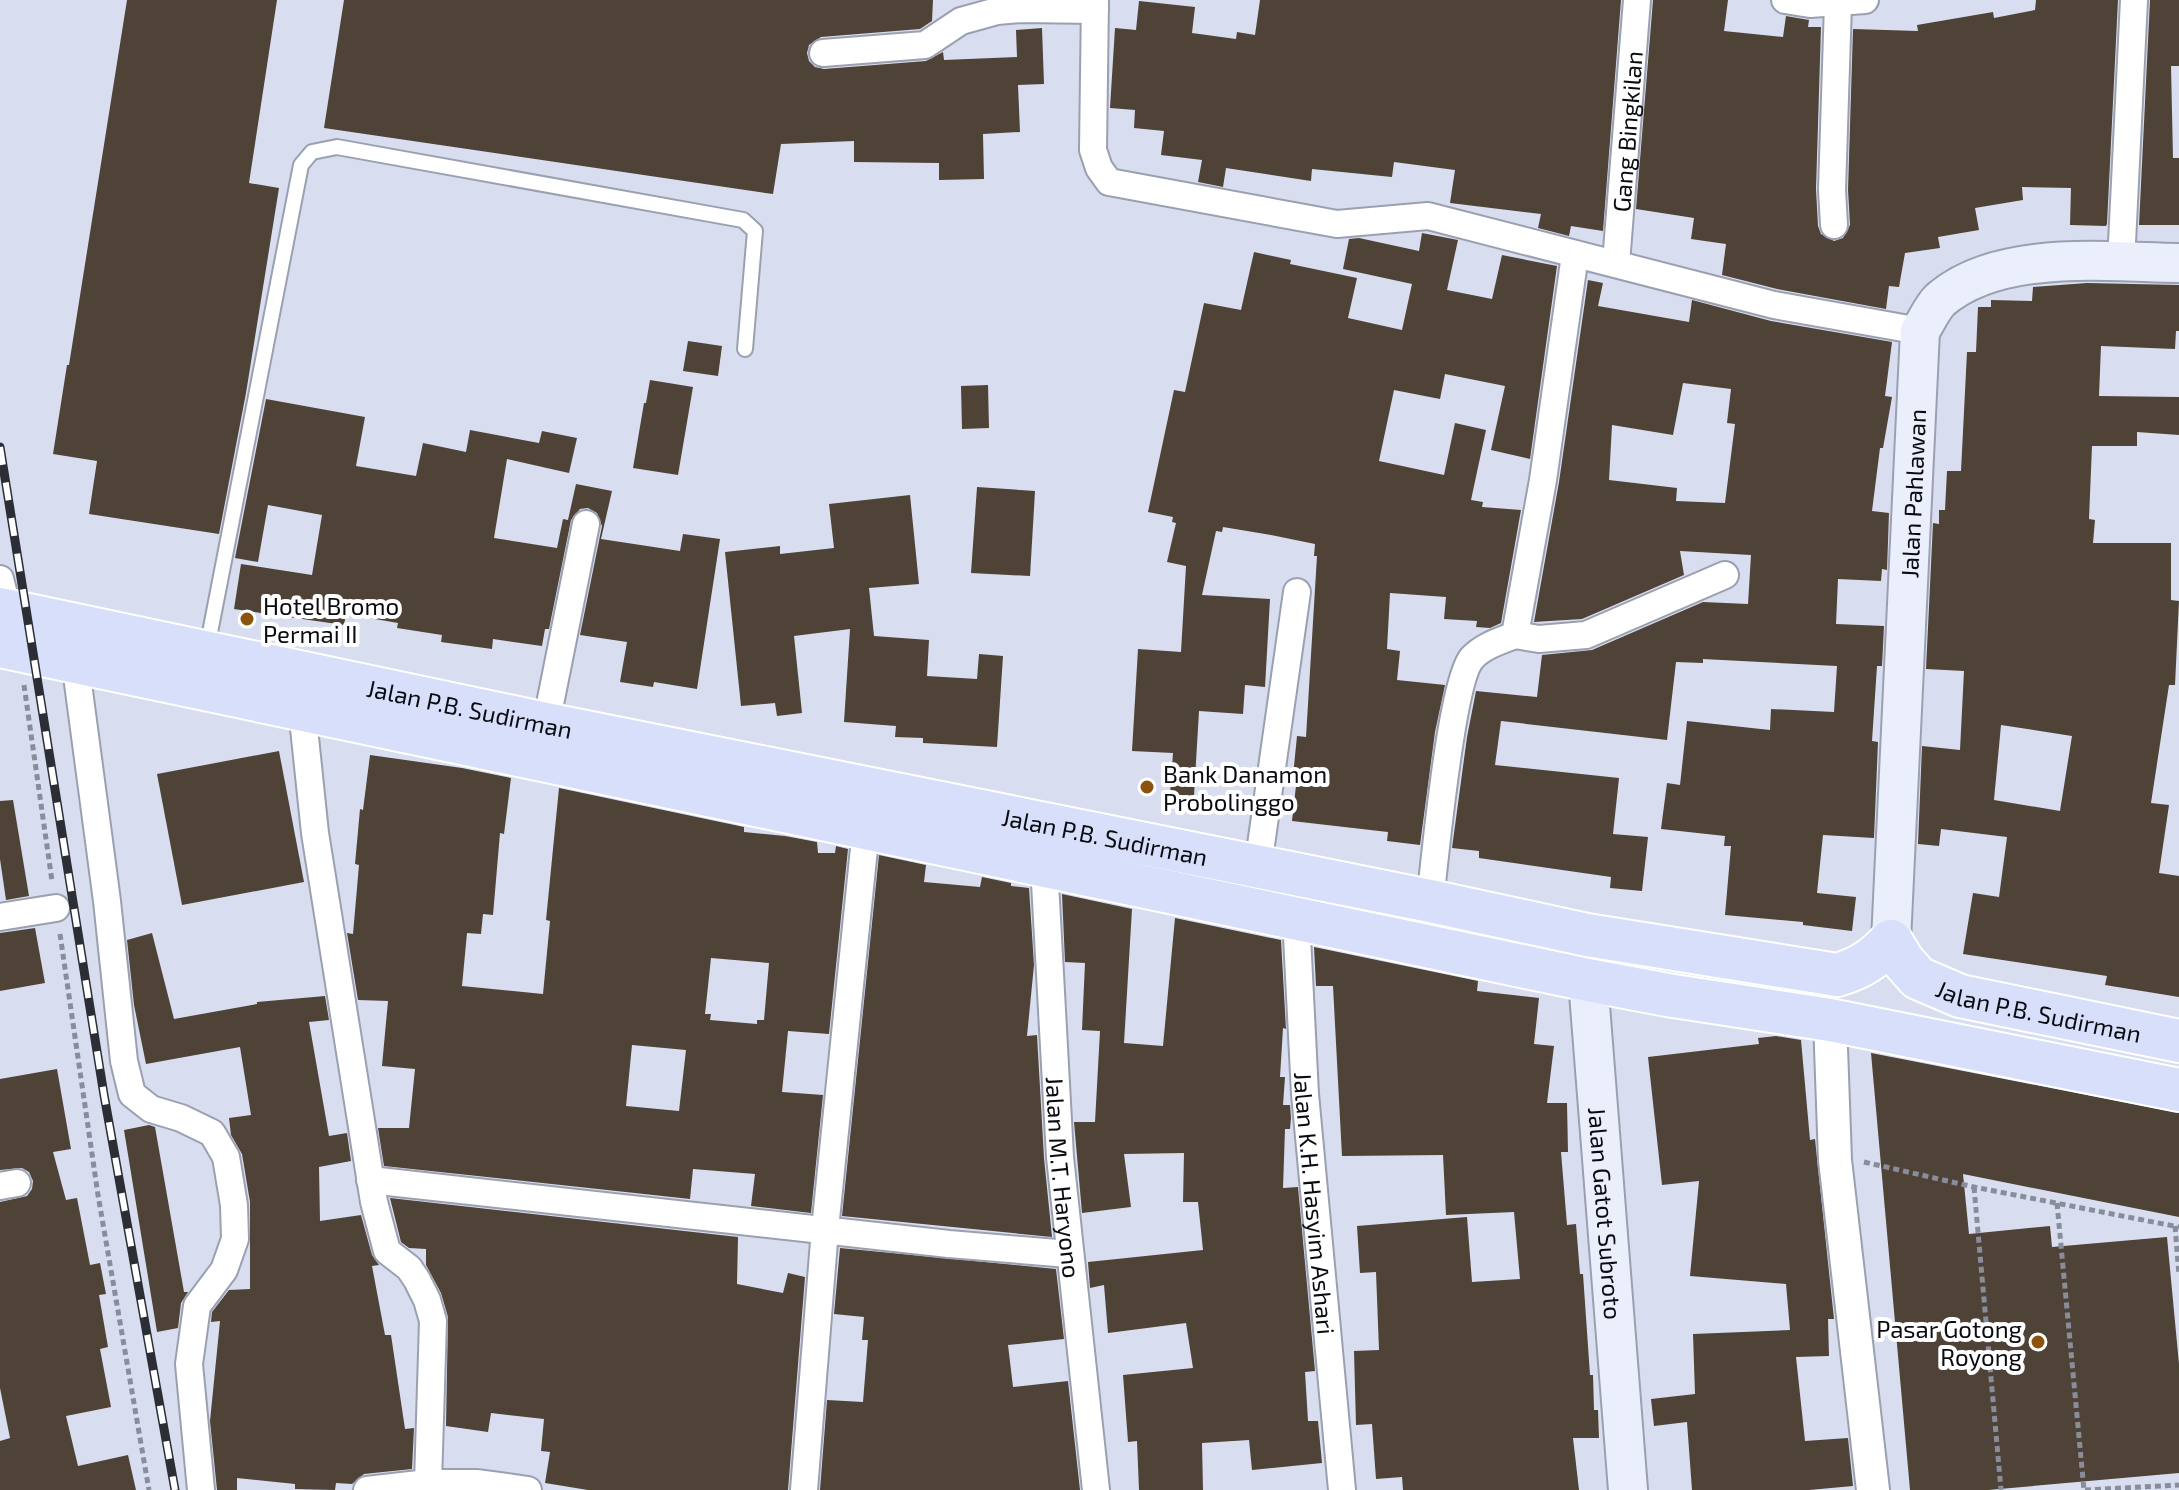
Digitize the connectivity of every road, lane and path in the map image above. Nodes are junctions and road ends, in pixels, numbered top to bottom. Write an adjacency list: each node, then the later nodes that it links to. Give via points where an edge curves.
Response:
1 (1637, 0): 10 (street, Gang Bingkilan)
2 (1785, 0): 5 (street)
3 (1865, 0): 5 (street)
4 (2134, 0): 11 (street)
5 (1838, 4): 8 (street)
6 (1095, 5): 7 (street, via 997,11 961,21 925,45); 9 (street, via 1093,150 1109,182 1337,224 1428,216)
7 (823, 53)
8 (1834, 225)
9 (1575, 255): 10 (street); 19 (street)
10 (1616, 263): 13 (street, via 1774,305)
11 (2121, 263): 12 (main road); 13 (main road, via 2036,263 1975,279 1938,301)
12 (2179, 263)
13 (1920, 331): 33 (main road, Jalan Pahlawan)
14 (745, 349): 21 (lane, via 755,231 743,220 337,147 312,152 301,165)
15 (586, 524): 23 (street)
16 (1725, 575): 19 (street, via 1586,635)
17 (1297, 592): 26 (street)
18 (5, 619): 20 (main road, Jalan P.B. Sudirman); 21 (main road, Jalan P.B. Sudirman); 29 (path)
19 (1515, 635): 28 (street, via 1470,660 1456,705)
20 (75, 661): 21 (main road, Jalan P.B. Sudirman); 49 (street, via 132,1094 151,1109 212,1133 226,1157 234,1205 235,1239 224,1270 197,1306 189,1364)
21 (202, 670): 22 (main road, Jalan P.B. Sudirman); 23 (main road, Jalan P.B. Sudirman)
22 (302, 709): 24 (main road, Jalan P.B. Sudirman); 39 (street, via 315,833)
23 (546, 724): 26 (main road, Jalan P.B. Sudirman)
24 (866, 829): 25 (main road, Jalan P.B. Sudirman); 43 (street)
25 (1044, 864): 31 (main road, Jalan P.B. Sudirman); 44 (street, Jalan M.T. Haryono)
26 (1258, 866): 27 (main road, Jalan P.B. Sudirman)
27 (1298, 874): 28 (main road, Jalan P.B. Sudirman); 31 (street, Jalan K.H. Hasyim Ashari)
28 (1430, 901): 32 (main road, Jalan P.B. Sudirman)
29 (56, 908): 30 (street); 48 (path)
30 (0, 917)
31 (1296, 917): 34 (main road, Jalan P.B. Sudirman); 54 (street, Jalan K.H. Hasyim Ashari, via 1305,1094)
32 (1587, 935): 33 (main road, Jalan P.B. Sudirman, via 1837,975 1859,969); 34 (street, Jalan Gatot Subroto)
33 (1891, 941): 36 (main road, Jalan P.B. Sudirman, via 1918,978 1960,996)
34 (1588, 980): 35 (main road, Jalan P.B. Sudirman); 55 (main road, Jalan Gatot Subroto)
35 (1830, 1020): 37 (main road, Jalan P.B. Sudirman); 56 (street, via 1835,1160)
36 (2179, 1041)
37 (2179, 1090)
38 (1865, 1177): 40 (path, via 1863,1161)
39 (370, 1180): 43 (street); 46 (street, via 387,1251 417,1280 433,1321)
40 (1974, 1187): 41 (path); 57 (path)
41 (2057, 1203): 42 (path); 58 (path)
42 (2177, 1226): 45 (path)
43 (825, 1229): 44 (street); 52 (street)
44 (1069, 1254): 53 (street, Jalan M.T. Haryono)
45 (2179, 1275)
46 (428, 1483): 50 (street); 51 (street)
47 (2179, 1485): 58 (path)
48 (149, 1490)
49 (201, 1490)
50 (367, 1490)
51 (528, 1490)
52 (804, 1490)
53 (1096, 1490)
54 (1342, 1490)
55 (1628, 1490)
56 (1873, 1490)
57 (2001, 1490)
58 (2085, 1490)

